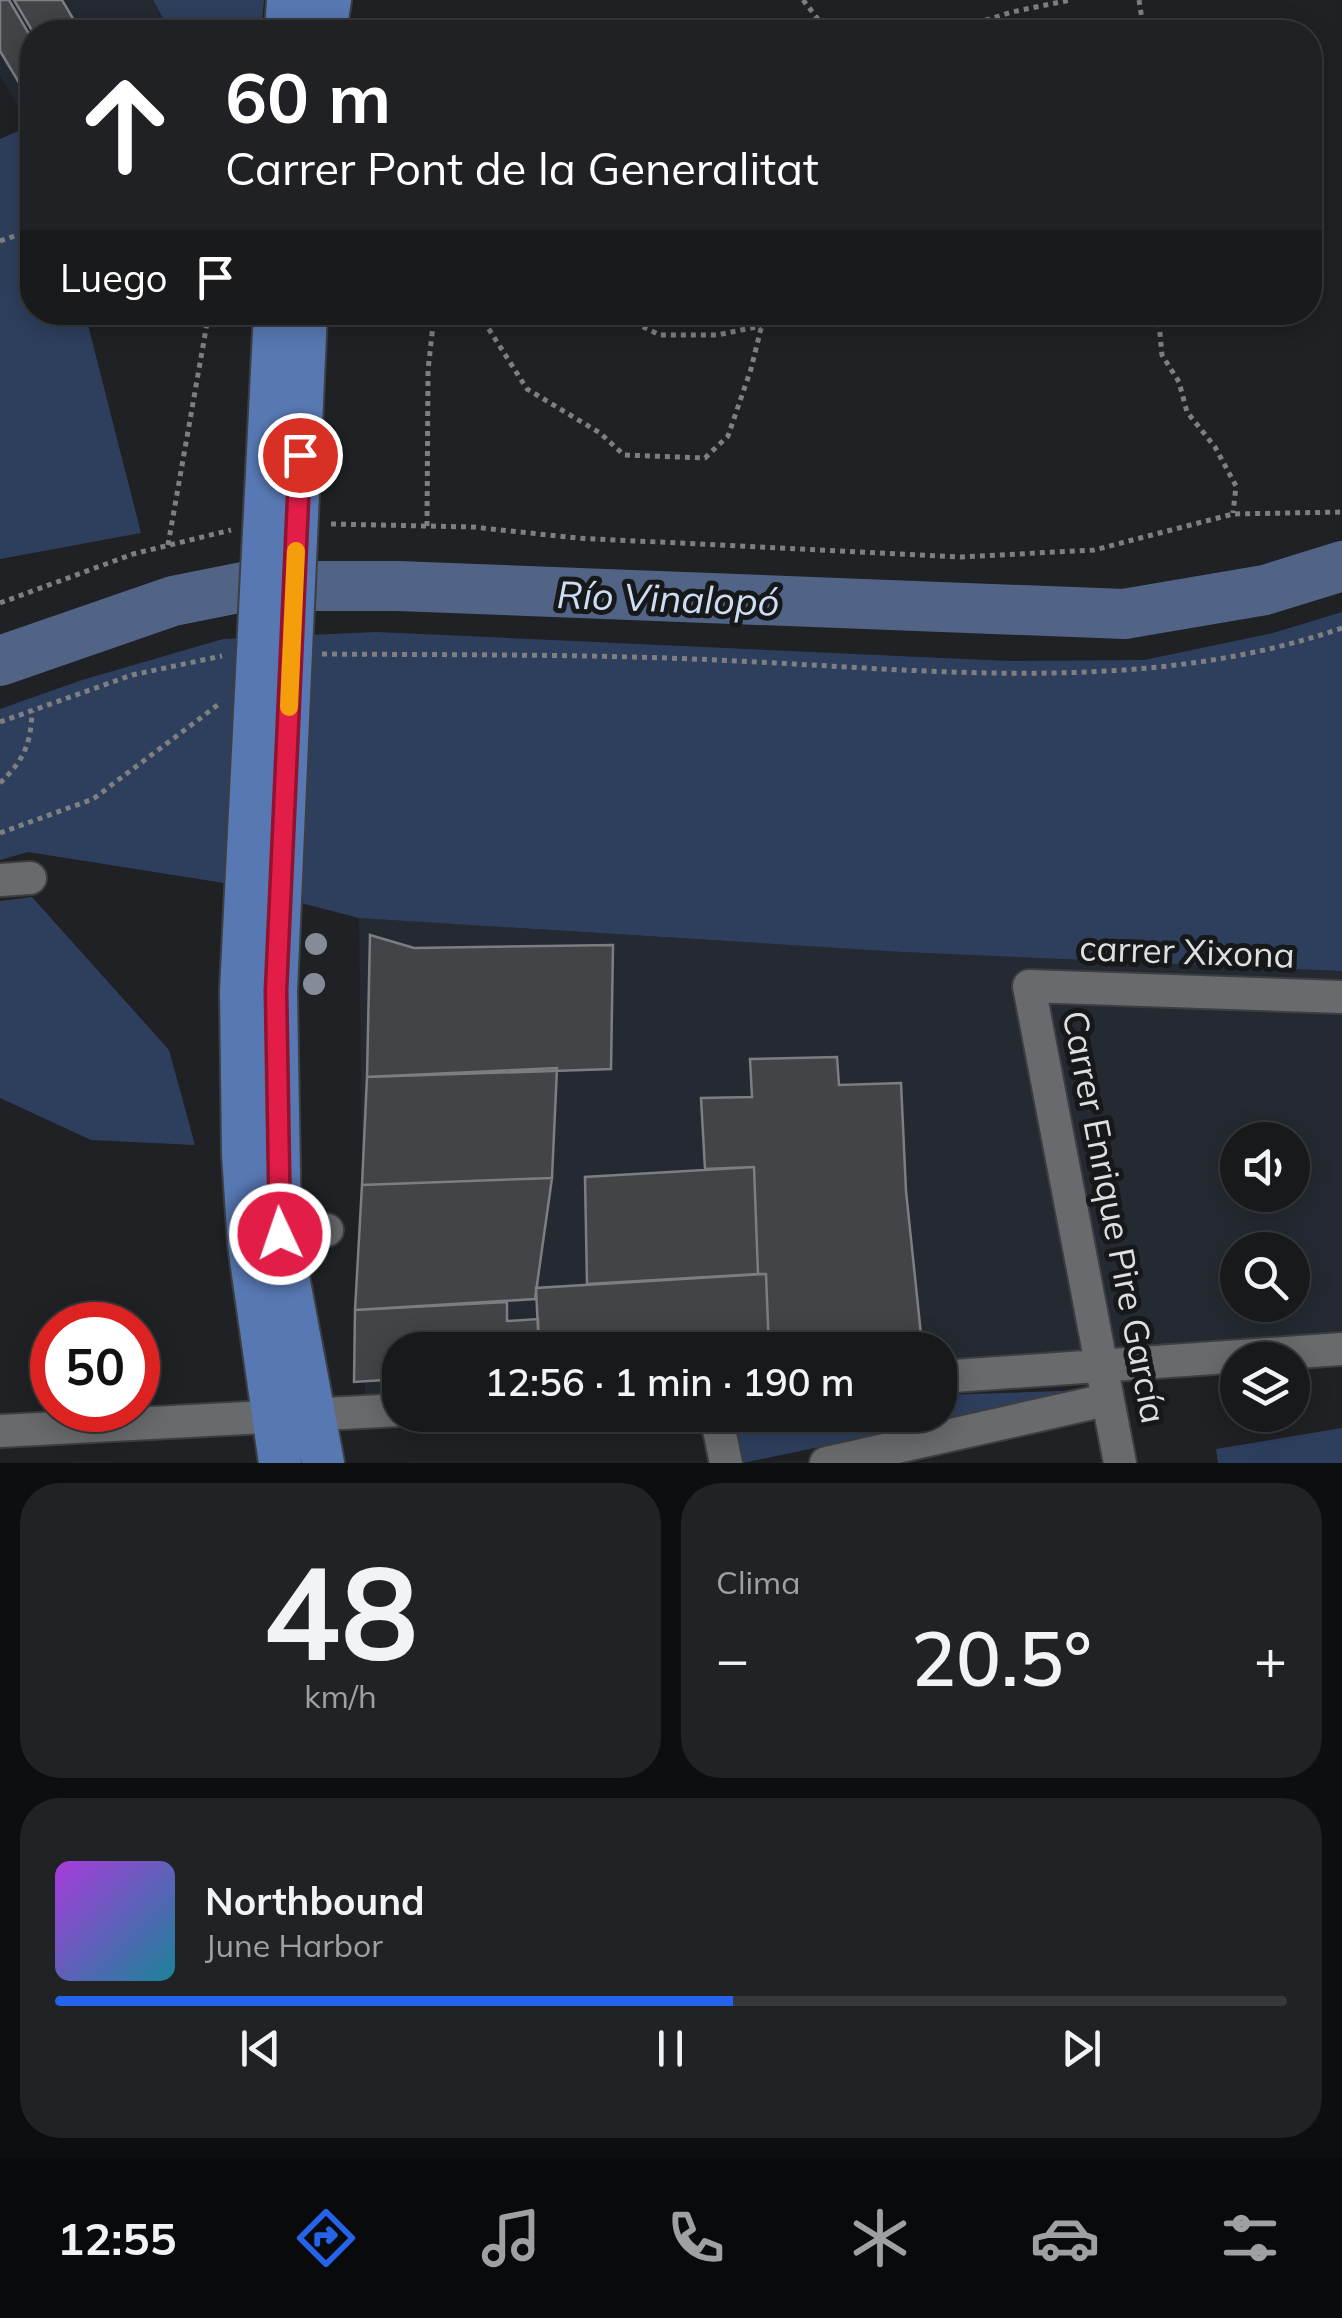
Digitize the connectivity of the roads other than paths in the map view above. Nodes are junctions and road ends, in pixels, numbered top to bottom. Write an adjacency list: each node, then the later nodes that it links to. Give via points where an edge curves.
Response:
1 (275, 325): 4 (main road, bridge)
2 (305, 325): 4 (main road, bridge)
3 (1029, 986): 5 (street, carrer Xixona); 9 (street, Carrer Enrique Pire García)
4 (258, 991): 7 (main road); 14 (main road, via 243,1154)
5 (1342, 997)
6 (327, 1230): 7 (street)
7 (280, 1234): 13 (main road)
8 (1342, 1349): 9 (street)
9 (1102, 1366): 10 (street); 11 (street, Carrer Enrique Pire García)
10 (957, 1376)
11 (1106, 1400): 20 (street); 21 (street, Carrer Enrique Pire García)
12 (382, 1411): 13 (street)
13 (315, 1414): 14 (street); 18 (main road)
14 (272, 1415): 15 (street); 17 (main road)
15 (0, 1431)
16 (720, 1432): 19 (street)
17 (280, 1463)
18 (323, 1463)
19 (726, 1463)
20 (826, 1463)
21 (1120, 1463)

